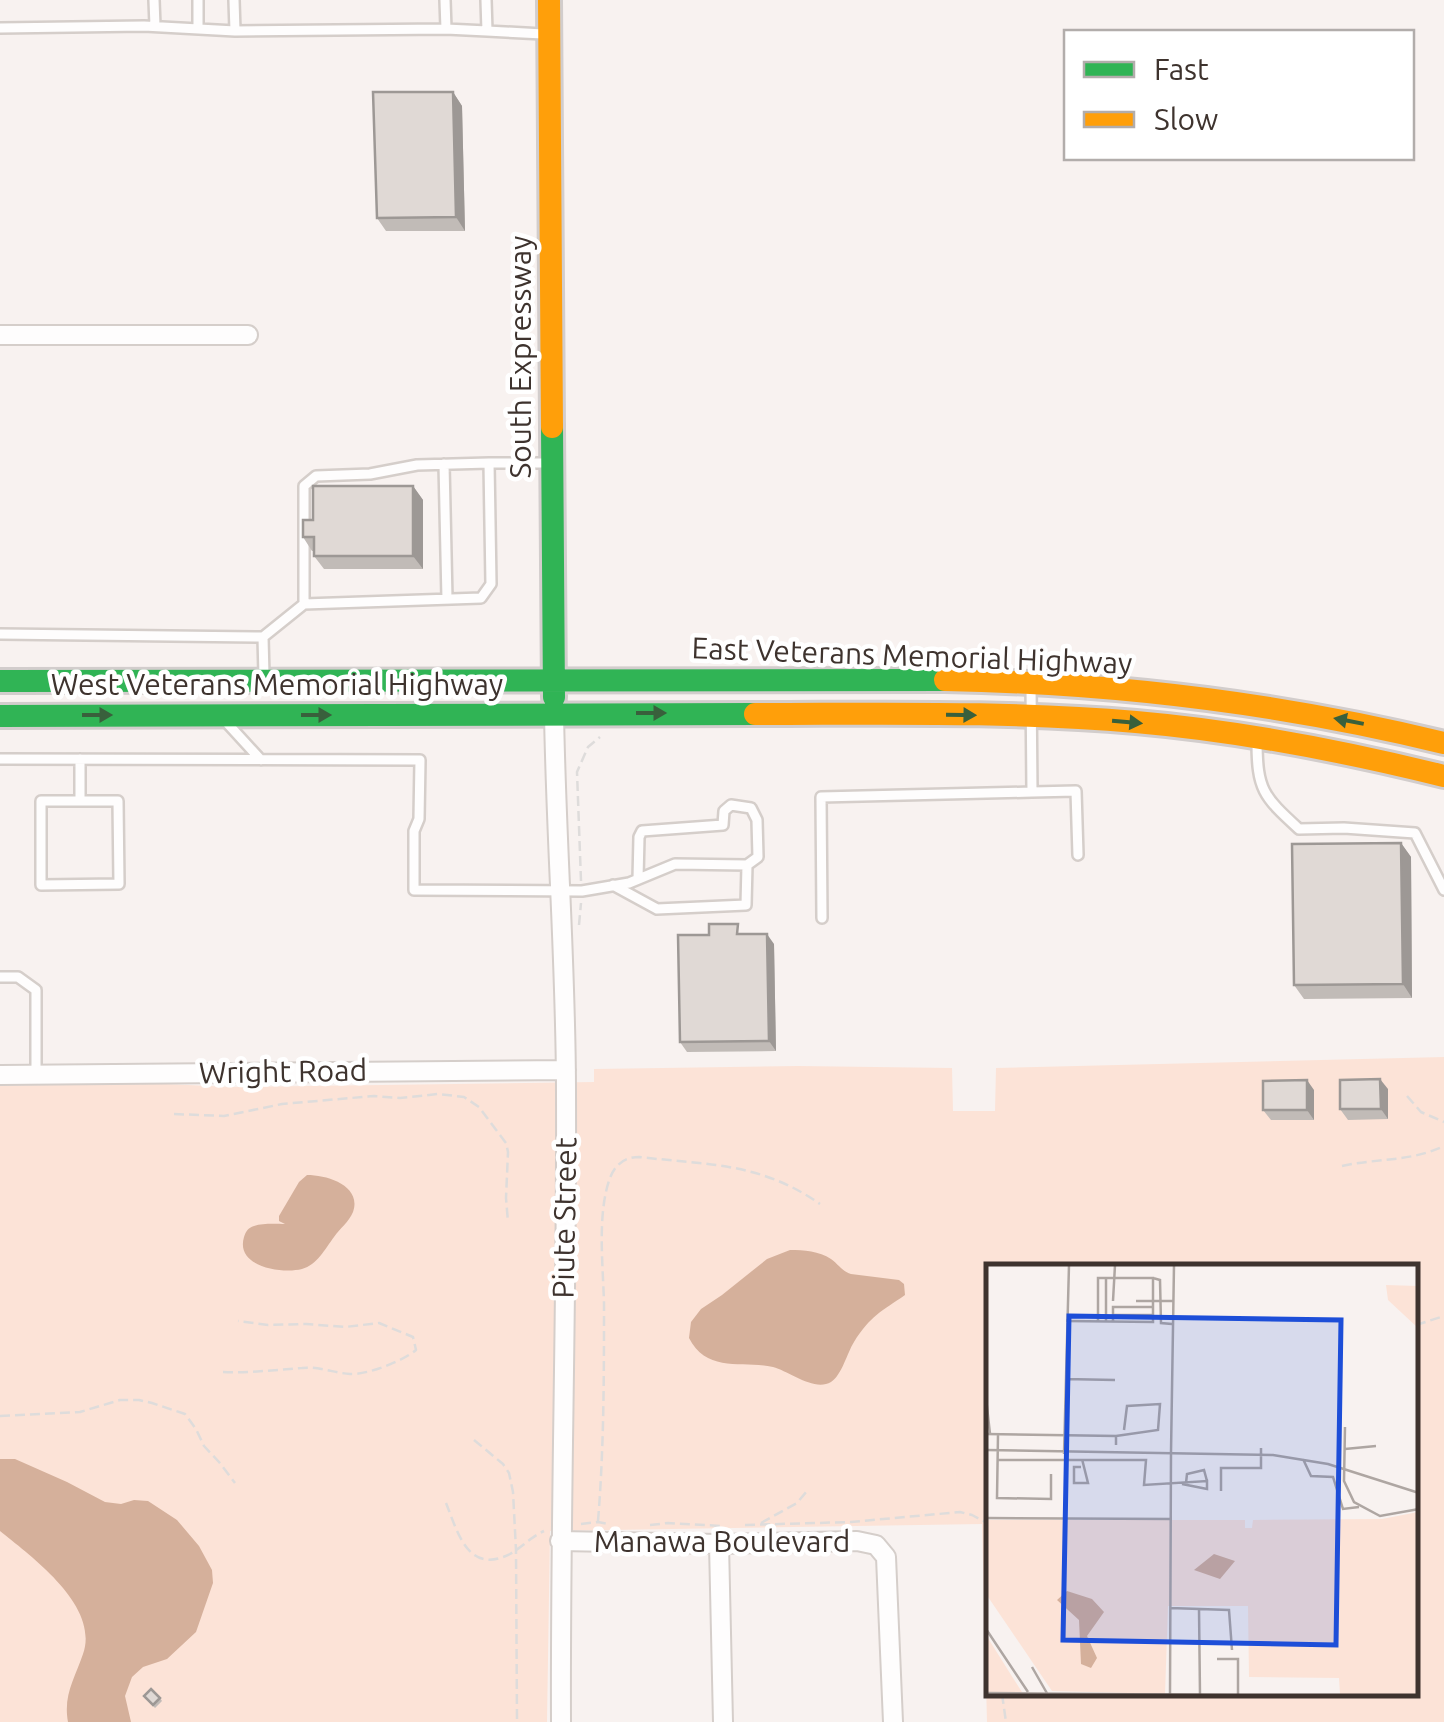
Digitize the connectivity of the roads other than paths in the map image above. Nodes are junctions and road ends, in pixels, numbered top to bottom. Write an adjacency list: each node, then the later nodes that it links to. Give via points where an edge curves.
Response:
1 (154, 0): 7 (lane)
2 (198, 0): 9 (lane)
3 (234, 0): 11 (lane)
4 (445, 0): 10 (lane)
5 (486, 0): 12 (lane)
6 (549, 0): 13 (main road, South Expressway)
7 (155, 26): 8 (lane); 9 (lane)
8 (0, 28)
9 (198, 29): 11 (lane)
10 (446, 29): 11 (lane); 12 (lane)
11 (235, 30)
12 (487, 31): 13 (lane)
13 (549, 34): 17 (main road, South Expressway)
14 (0, 335): 15 (street)
15 (248, 336)
16 (489, 463): 17 (lane); 18 (lane); 19 (lane, via 492,584 481,598)
17 (552, 463): 23 (main road, South Expressway)
18 (444, 464): 19 (lane); 20 (lane, via 316,476 304,486)
19 (447, 599): 20 (lane)
20 (304, 604): 22 (lane)
21 (0, 634): 22 (lane)
22 (263, 636): 25 (lane)
23 (553, 678): 25 (main road, West Veterans Memorial Highway); 26 (main road, East Veterans Memorial Highway); 27 (main road, South Expressway)
24 (0, 680): 25 (main road, West Veterans Memorial Highway)
25 (264, 680)
26 (1031, 684): 30 (lane); 32 (main road, East Veterans Memorial Highway, one-way to 26, via 1279,709)
27 (554, 713): 28 (main road, West Veterans Memorial Highway, one-way to 27); 30 (main road, East Veterans Memorial Highway, one-way to 30); 43 (street, Piute Street)
28 (219, 715): 29 (main road, West Veterans Memorial Highway, one-way to 28); 35 (lane)
29 (0, 716)
30 (1030, 716): 31 (main road, East Veterans Memorial Highway, one-way to 31); 37 (lane)
31 (1257, 737): 36 (main road, East Veterans Memorial Highway); 44 (lane, via 1260,785 1299,829 1415,833)
32 (1444, 743)
33 (0, 759): 34 (lane)
34 (80, 759): 35 (lane); 38 (lane)
35 (260, 760): 43 (lane, via 420,760 414,890)
36 (1444, 776)
37 (1032, 792): 39 (lane, via 1076,791); 45 (lane, via 820,797)
38 (80, 801): 38 (lane, via 41,801 41,885 119,884 118,801)
39 (1078, 855)
40 (748, 865): 41 (lane, via 675,864); 41 (lane, via 758,857 758,820 750,808 732,805 723,825 642,831); 42 (lane, via 746,905 657,909)
41 (638, 879): 42 (lane)
42 (613, 885): 43 (lane)
43 (561, 890): 47 (street, Piute Street)
44 (1444, 890)
45 (822, 918)
46 (0, 977): 48 (lane, via 18,977 36,990)
47 (566, 1070): 48 (street, Wright Road); 51 (street, Piute Street)
48 (36, 1075): 49 (street, Wright Road)
49 (0, 1076)
50 (722, 1535): 51 (street, Manawa Boulevard); 53 (street); 54 (street, Manawa Boulevard, via 857,1540 882,1550)
51 (560, 1542): 52 (street, Piute Street)
52 (561, 1722)
53 (723, 1722)
54 (893, 1722)

